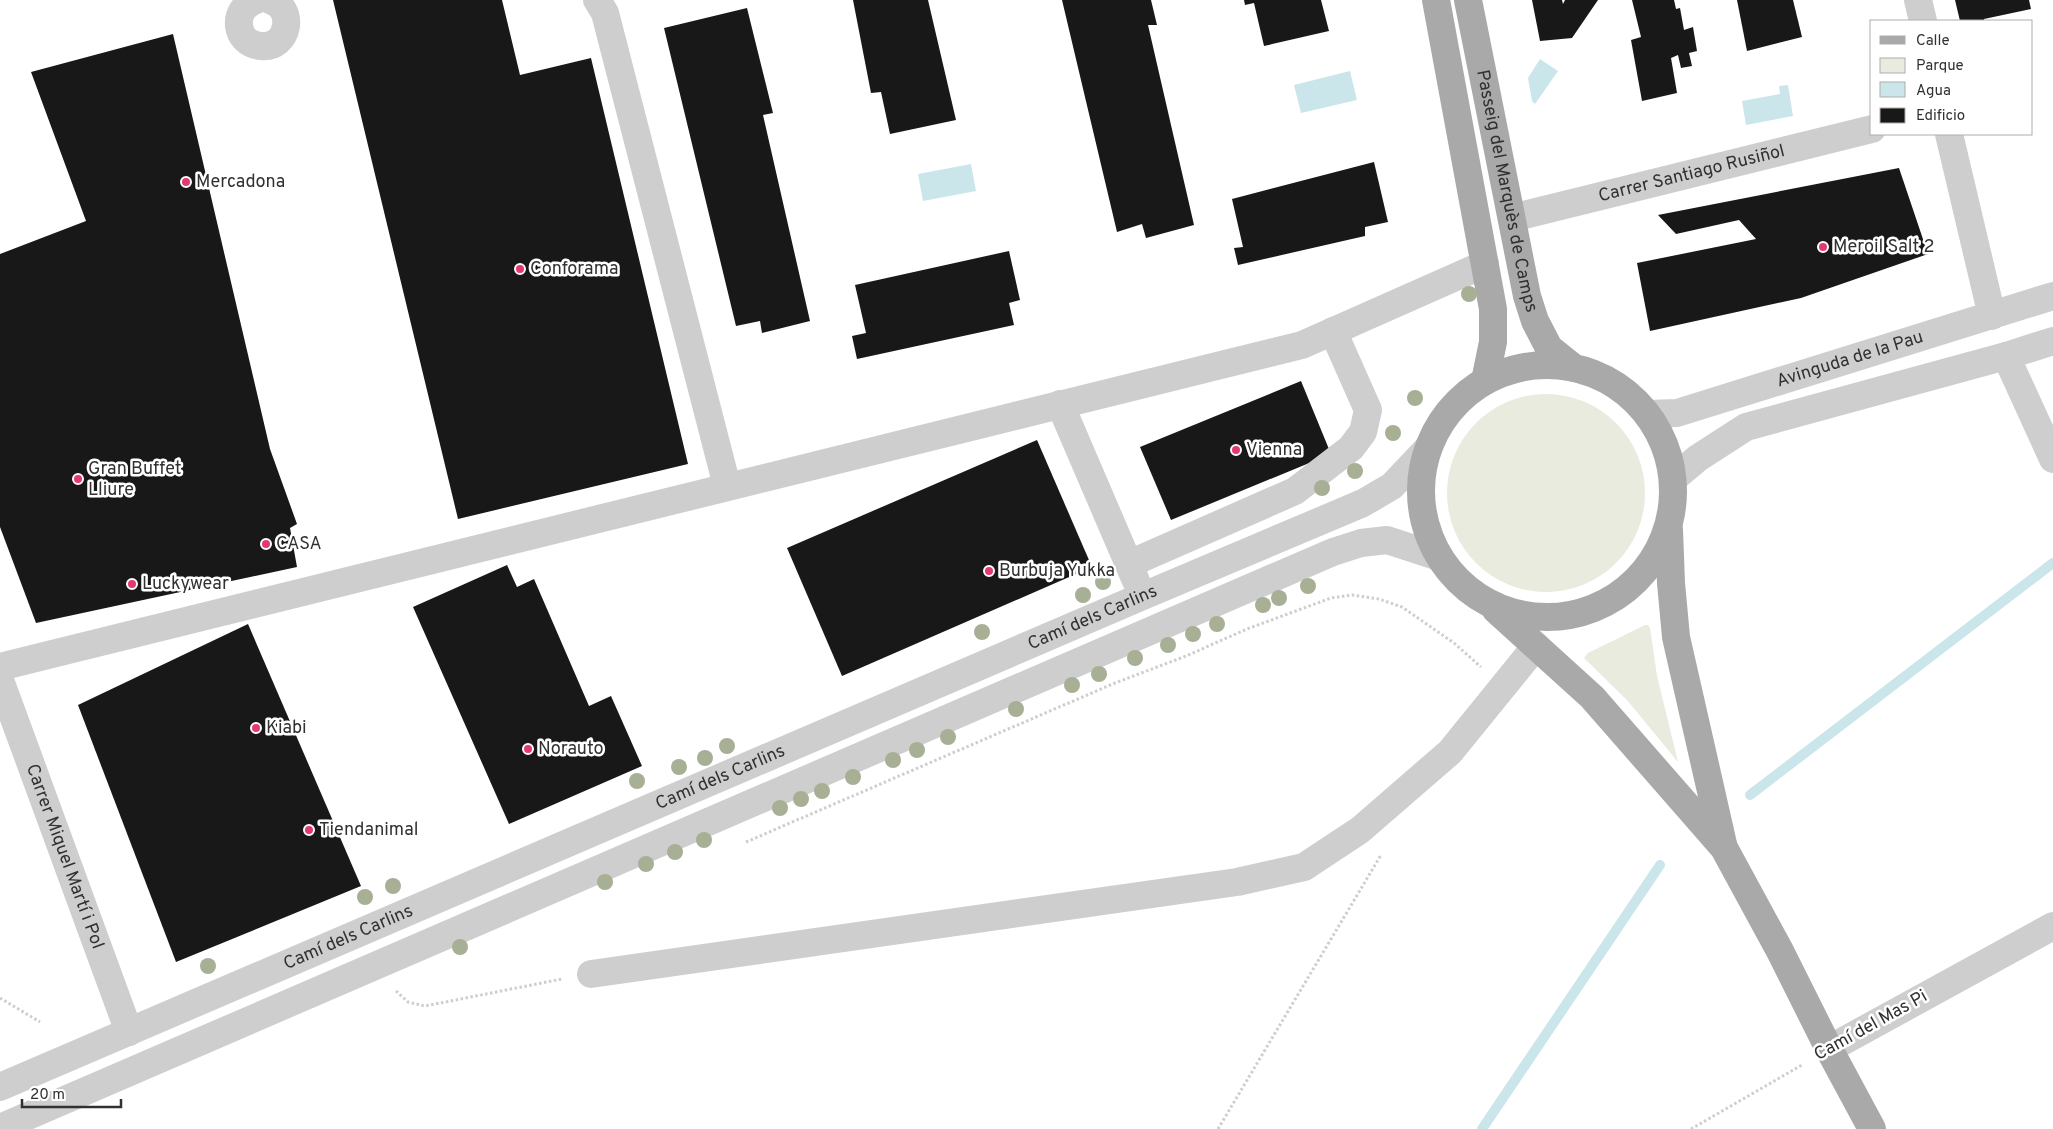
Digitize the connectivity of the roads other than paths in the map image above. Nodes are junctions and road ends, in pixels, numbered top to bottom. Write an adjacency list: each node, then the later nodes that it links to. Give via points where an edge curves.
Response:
1 (254, 0): 2 (street, via 244,6 239,16 239,27 243,37 261,47 281,39 286,30 287,19 283,9)
2 (270, 0)
3 (597, 0): 24 (street, via 605,12)
4 (1436, 0): 11 (main road, Passeig del Marquès de Camps)
5 (1468, 0): 10 (main road, Passeig del Marquès de Camps)
6 (1918, 0): 7 (street)
7 (1923, 20)
8 (1870, 129): 10 (street, Carrer Santiago Rusiñol)
9 (1949, 135): 13 (street)
10 (1512, 218): 17 (main road, Passeig del Marquès de Camps, via 1535,321 1549,348)
11 (1485, 264): 14 (street); 18 (main road, Passeig del Marquès de Camps, via 1493,309 1493,342)
12 (2053, 296): 13 (street, Avinguda de la Pau)
13 (1992, 316): 20 (street, Avinguda de la Pau, via 1677,413)
14 (1333, 331): 19 (street, via 1302,345); 27 (street, via 1368,410 1363,432 1351,448 1295,491)
15 (2053, 340): 16 (street, Avinguda de la Pau)
16 (2006, 356): 22 (street); 23 (street, Avinguda de la Pau, via 1746,427 1698,458)
17 (1574, 368): 18 (main road, via 1528,366); 20 (main road, via 1590,372 1618,387)
18 (1485, 381): 21 (main road, via 1450,410 1433,435)
19 (1060, 404): 24 (street); 27 (street)
20 (1647, 414): 23 (main road, via 1666,448)
21 (1428, 449): 26 (main road, via 1422,470 1422,515); 28 (street, Camí dels Carlins, via 1392,486 1363,503)
22 (2053, 459)
23 (1673, 479): 25 (main road)
24 (727, 486): 31 (street)
25 (1668, 525): 29 (main road, via 1661,546 1649,565 1617,596 1597,607 1553,617 1530,616); 33 (main road, via 1676,637)
26 (1438, 557): 29 (main road, via 1460,583); 39 (street, Camí dels Carlins, via 1387,540 1360,543 1333,552)
27 (1129, 564): 28 (street)
28 (1143, 596): 36 (street, Camí dels Carlins)
29 (1487, 602): 30 (main road)
30 (1536, 646): 33 (main road, via 1592,697); 35 (street, via 1450,752 1360,830 1304,867 1236,882)
31 (0, 667)
32 (0, 680): 36 (street, Carrer Miquel Martí i Pol)
33 (1724, 848): 37 (main road)
34 (2053, 926): 37 (street, Camí del Mas Pi)
35 (591, 974)
36 (129, 1032): 38 (street, Camí dels Carlins)
37 (1829, 1049): 40 (main road)
38 (0, 1087)
39 (0, 1128)
40 (1872, 1129)

